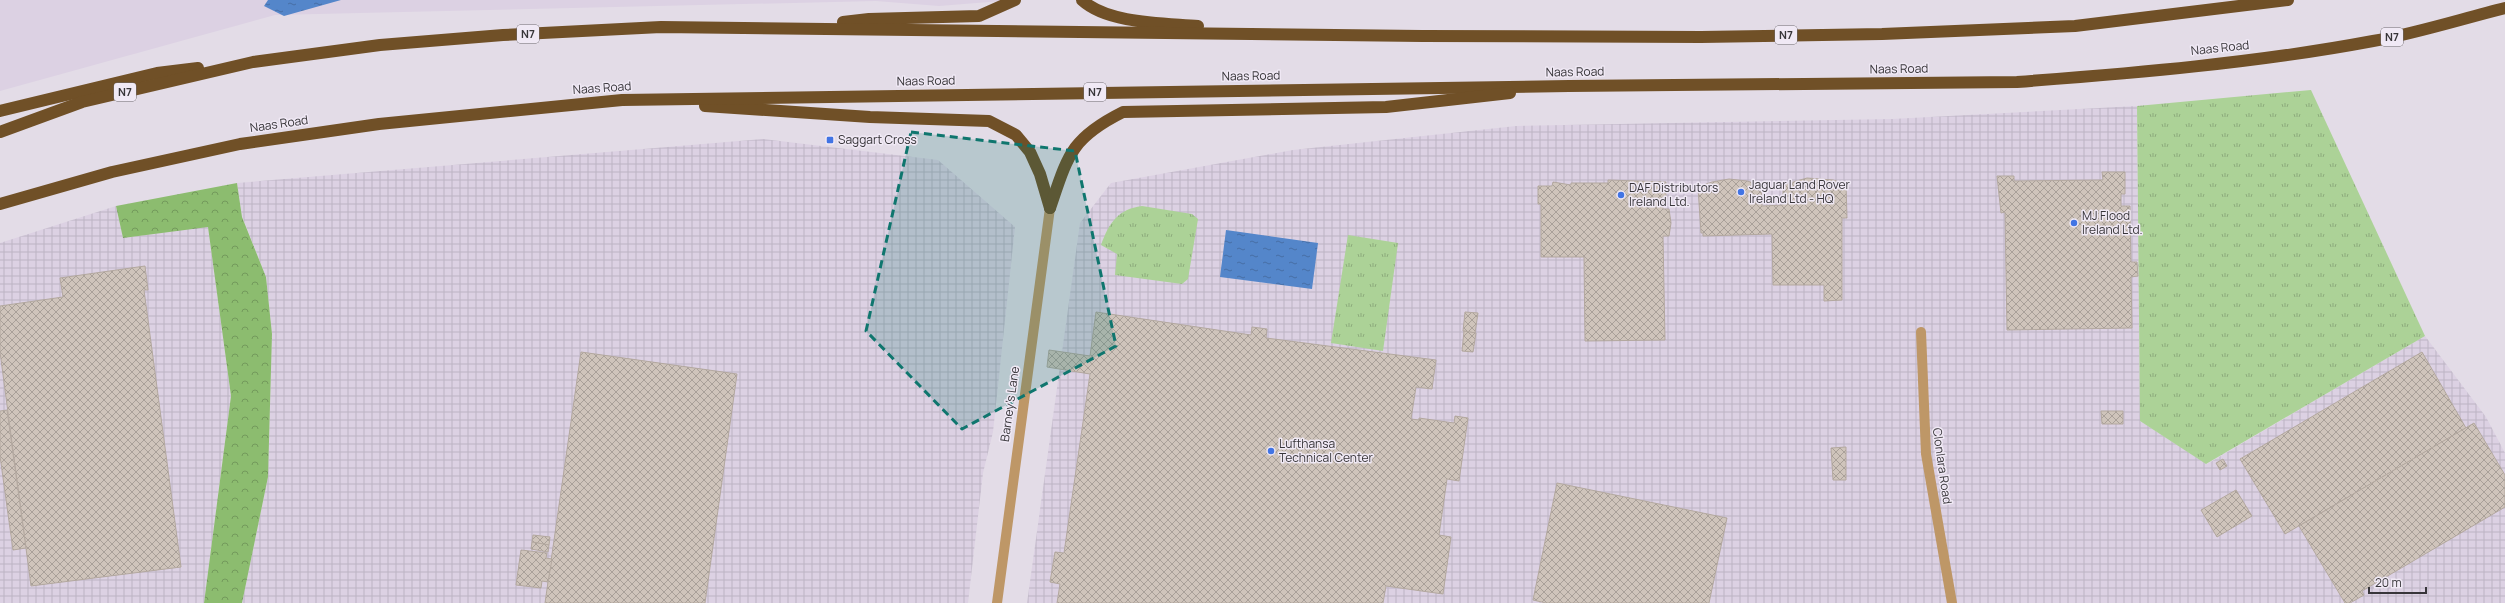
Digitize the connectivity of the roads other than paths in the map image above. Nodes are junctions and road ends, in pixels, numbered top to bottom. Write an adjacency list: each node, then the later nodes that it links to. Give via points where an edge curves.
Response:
1 (1014, 0): 5 (highway, N7, via 979,16 869,19)
2 (1082, 0): 6 (highway, N7, via 1088,5 1126,19)
3 (2288, 0): 6 (highway, N7, via 2075,26 1882,34 1701,37)
4 (2505, 8): 8 (highway, Naas Road / N7, via 2373,41 2278,56 2091,76 2017,82)
5 (804, 28): 6 (highway, N7); 7 (highway, N7, via 661,27 511,35 380,45)
6 (1282, 34)
7 (253, 62): 10 (highway, N7, via 157,73); 11 (highway, N7, via 82,102)
8 (1569, 86): 9 (highway, Naas Road / N7); 13 (highway, N7, via 1386,108 1123,112 1097,125 1070,153)
9 (622, 100): 12 (highway, Naas Road / N7, via 379,124 240,144 112,172); 13 (highway, N7, via 870,117 989,121 1016,135 1030,152 1040,174)
10 (0, 111)
11 (0, 132)
12 (0, 204)
13 (1050, 208): 15 (street, Barney's Lane)
14 (1921, 332): 16 (street, Clonlara Road, via 1926,454)
15 (997, 603)
16 (1952, 603)

